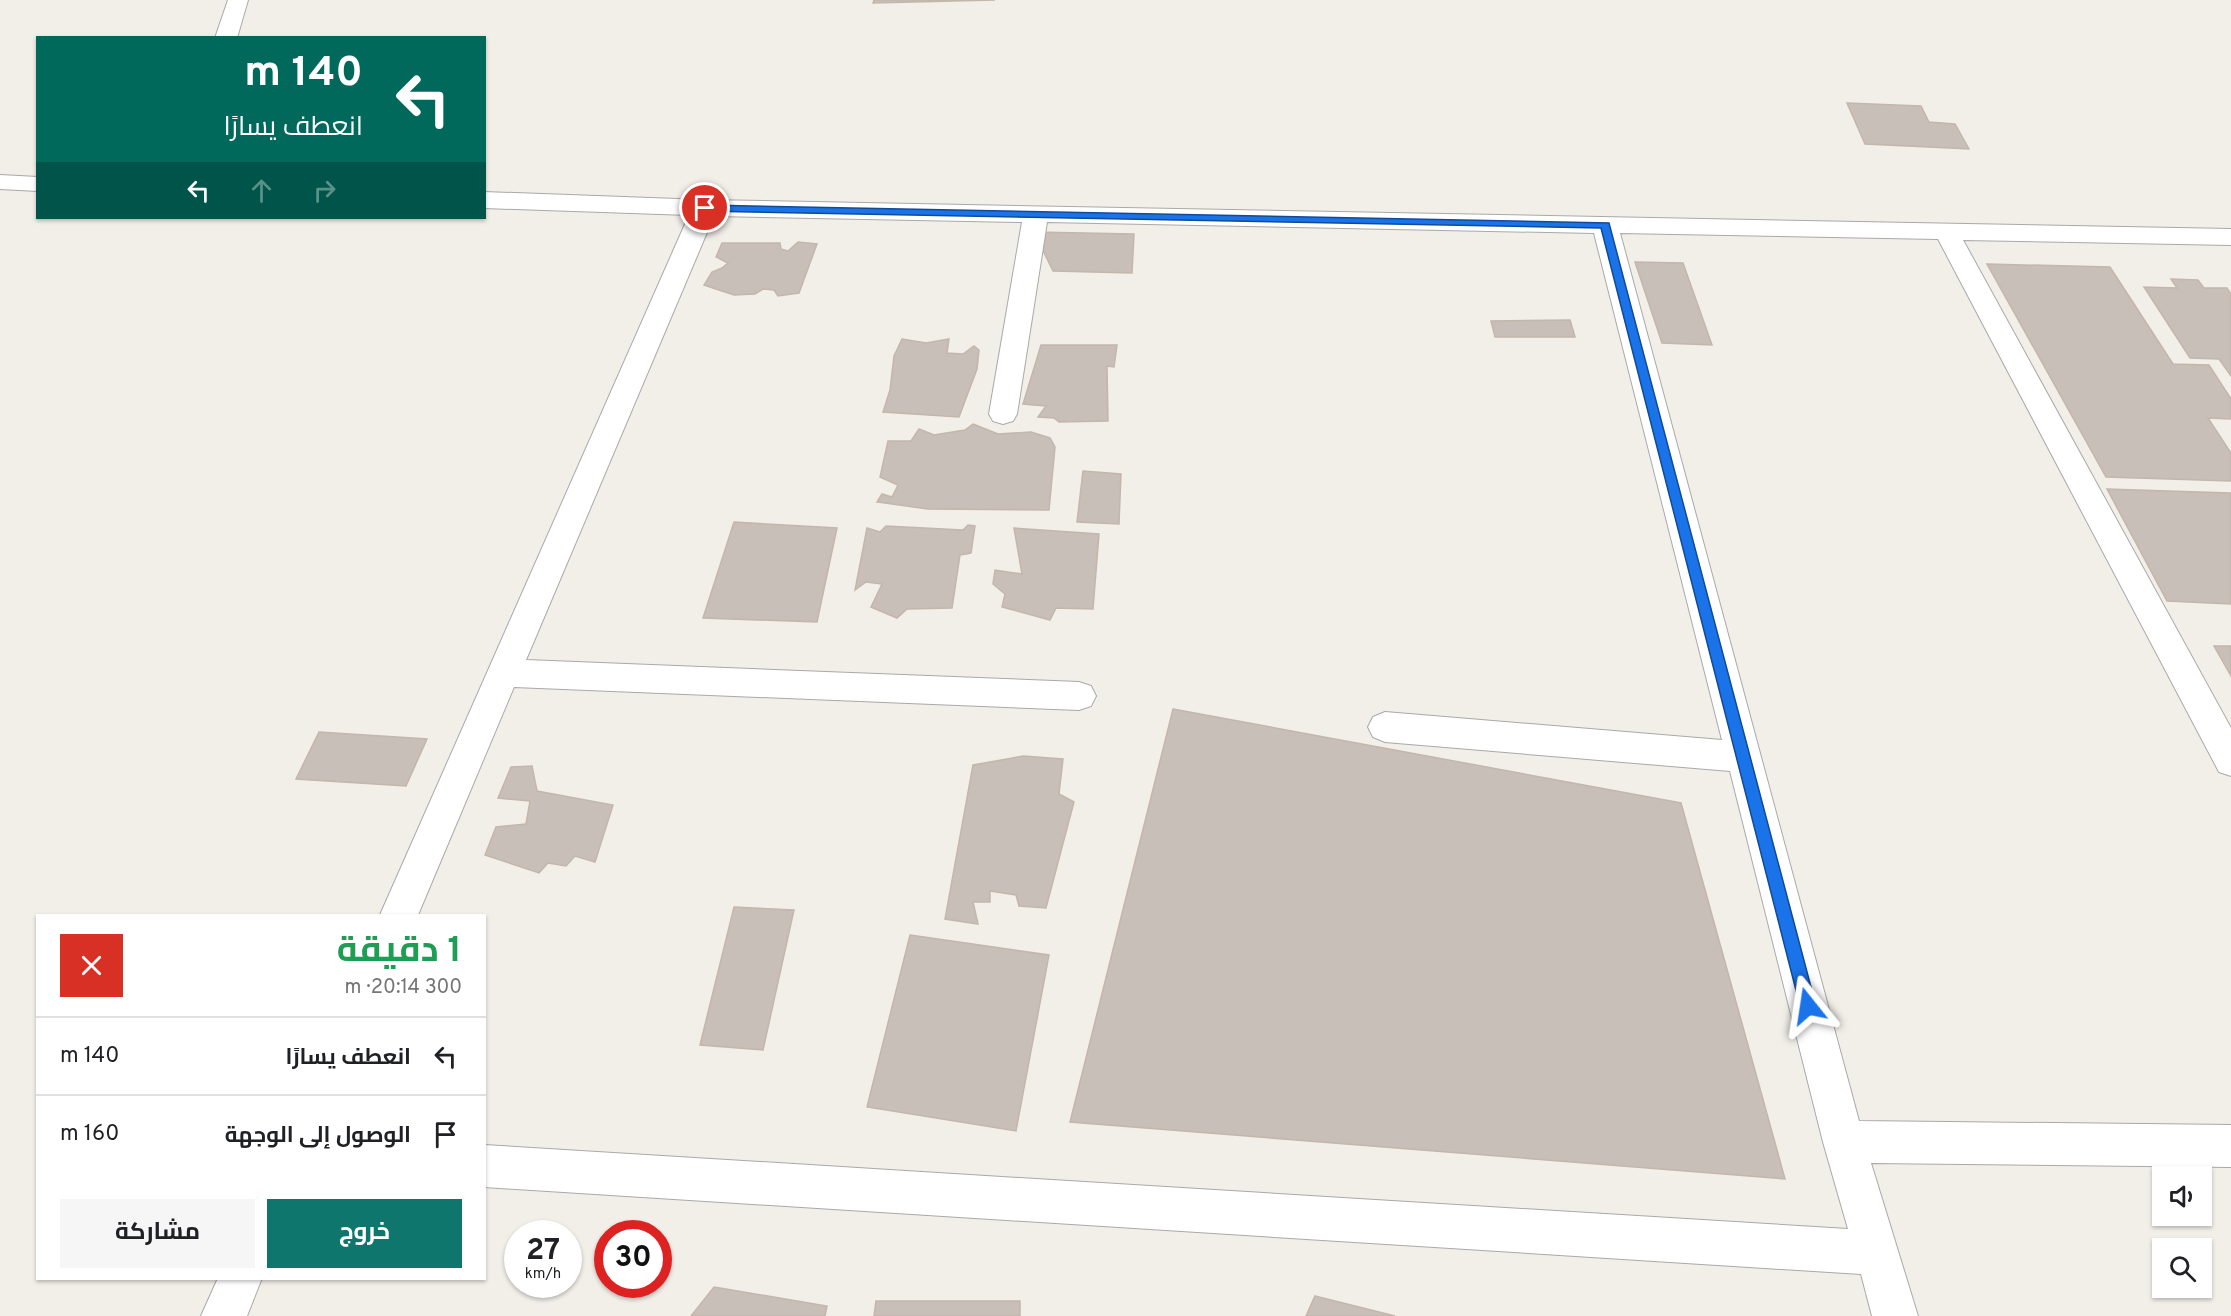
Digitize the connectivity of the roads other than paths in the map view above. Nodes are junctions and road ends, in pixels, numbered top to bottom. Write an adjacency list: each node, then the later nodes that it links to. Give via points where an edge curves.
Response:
1 (238, 0): 2 (street)
2 (227, 36)
3 (0, 182): 4 (street)
4 (36, 183)
5 (486, 200): 6 (street)
6 (705, 208): 7 (street); 12 (street)
7 (1036, 214): 8 (street); 11 (street)
8 (1605, 225): 9 (street); 15 (street)
9 (1946, 231): 10 (street); 16 (street)
10 (2231, 237)
11 (1003, 414)
12 (505, 674): 13 (street); 17 (street)
13 (1079, 696)
14 (1385, 727): 15 (street)
15 (1743, 757): 18 (street)
16 (2231, 761)
17 (399, 914)
18 (1844, 1142): 19 (street); 21 (street)
19 (2231, 1146)
20 (486, 1166): 21 (street)
21 (1878, 1253): 24 (street)
22 (239, 1280): 23 (street)
23 (224, 1316)
24 (1895, 1316)

